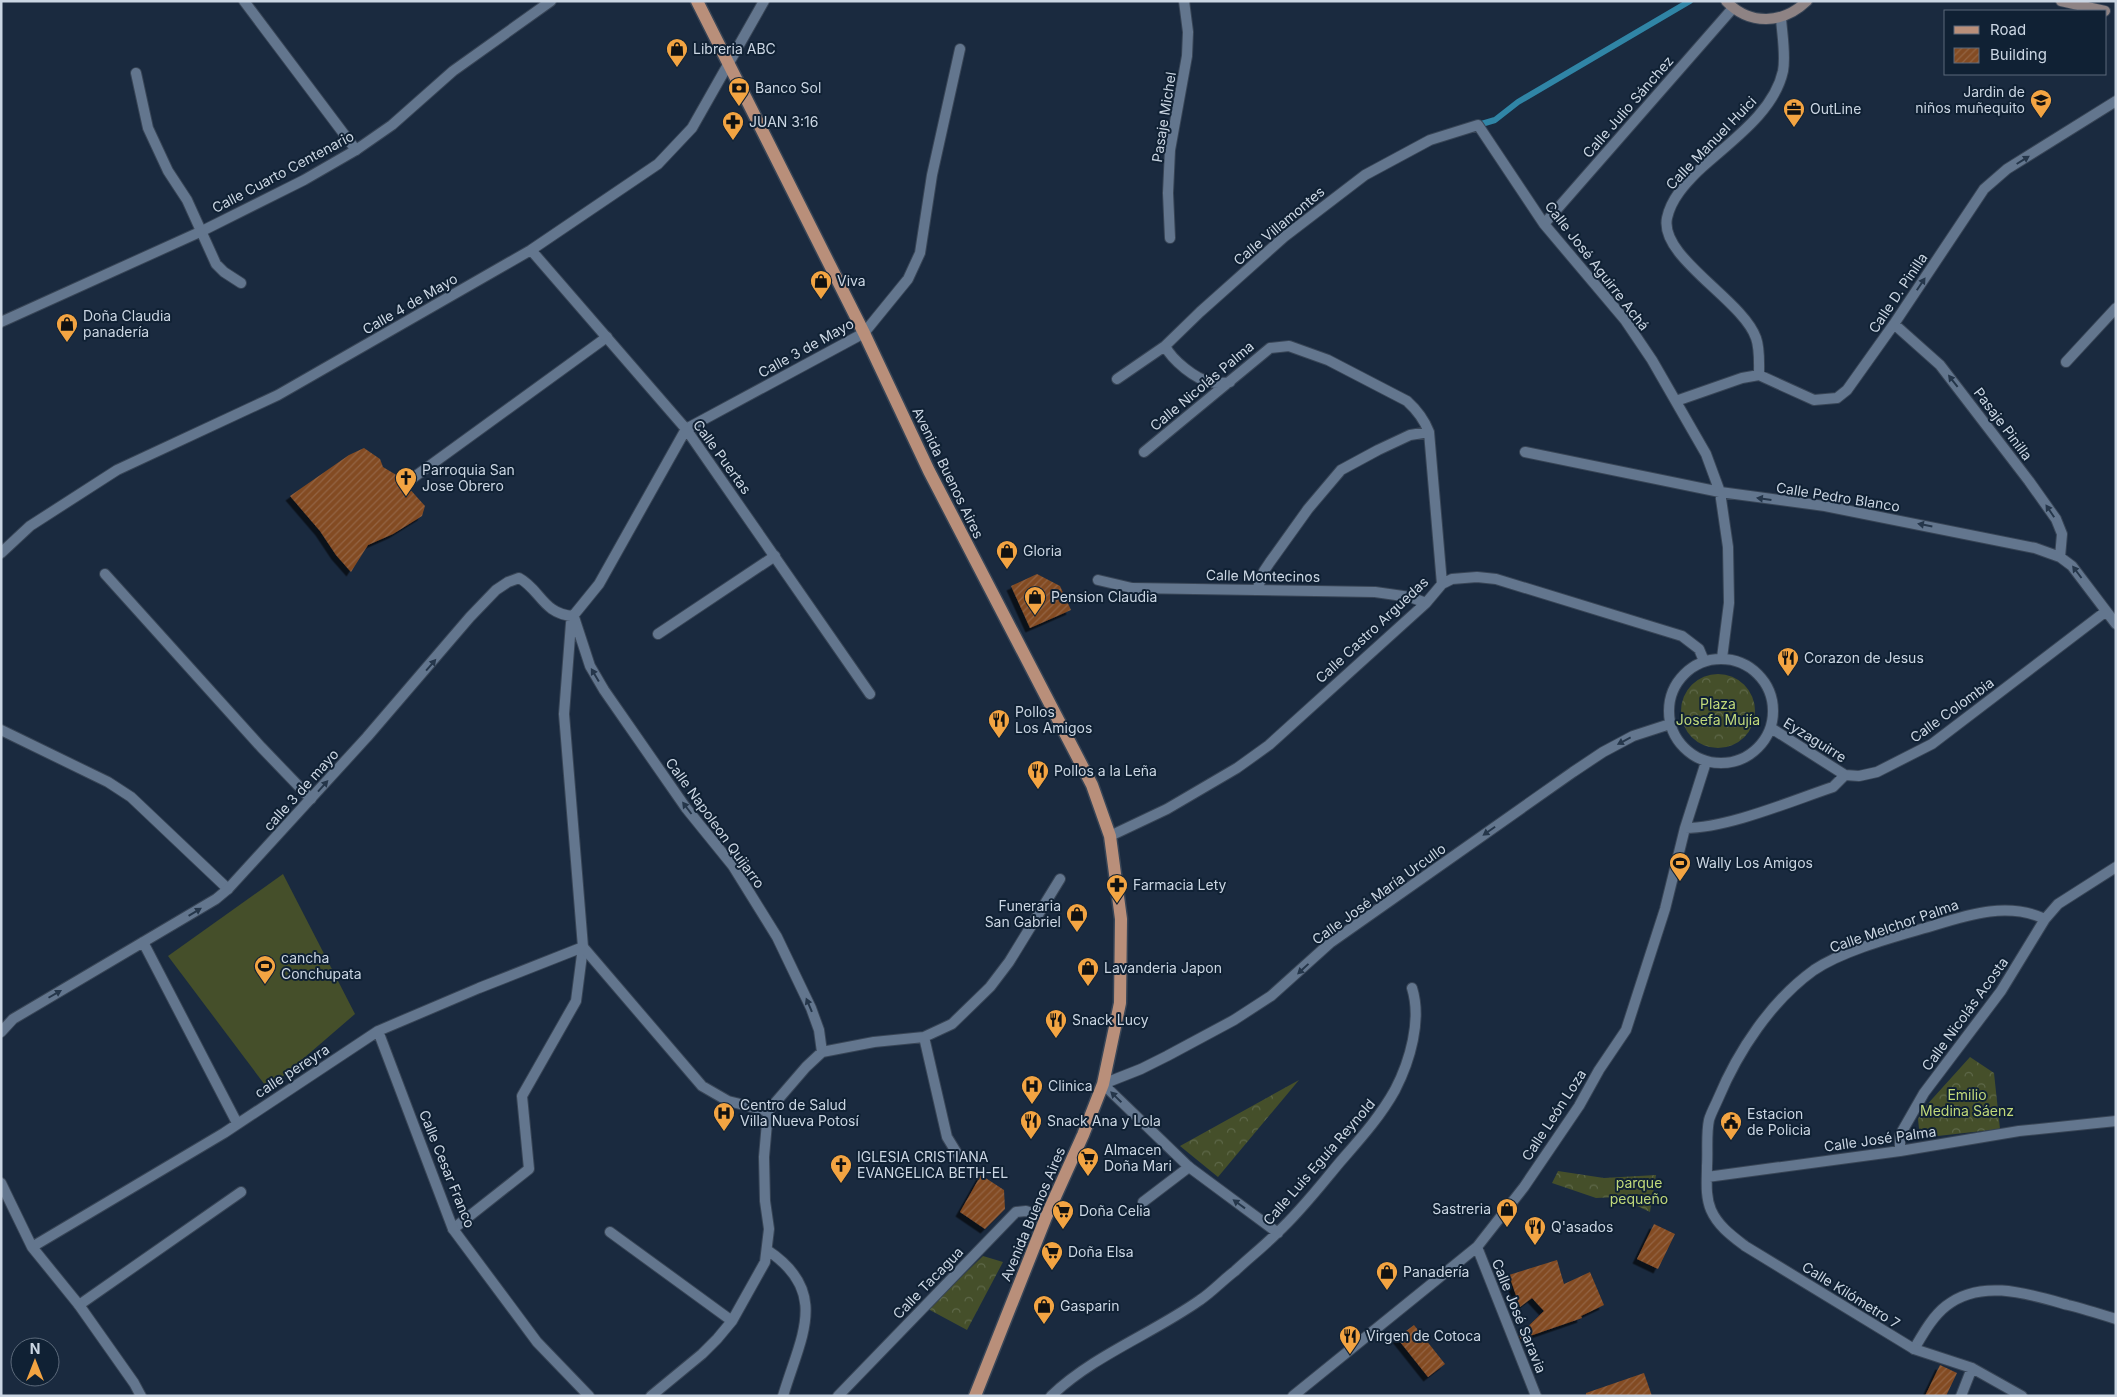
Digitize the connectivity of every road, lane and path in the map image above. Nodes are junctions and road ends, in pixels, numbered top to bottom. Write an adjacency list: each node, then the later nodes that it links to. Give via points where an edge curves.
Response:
1 (244, 1): 16 (street)
2 (551, 1): 16 (street, Calle Cuarto Centenario, via 453,71 392,125)
3 (697, 1): 12 (main road, Avenida Buenos Aires)
4 (764, 1): 12 (street, Calle 4 de Mayo)
5 (1184, 1): 19 (street, Pasaje Michel, via 1187,56 1170,150)
6 (1806, 1): 10 (main road)
7 (2061, 1): 9 (main road)
8 (1730, 5): 10 (main road, via 1748,17 1764,20); 17 (street, Calle Julio Sánchez)
9 (2101, 10)
10 (1781, 18): 29 (street, Calle Manuel Huici, via 1783,69 1777,91 1765,109 1691,178 1673,201 1667,220 1670,238 1691,267 1728,300 1756,337)
11 (960, 49): 25 (street, Calle 3 de Mayo, via 932,175 920,253 908,279)
12 (729, 66): 20 (street, Calle 4 de Mayo, via 692,128 658,164); 25 (main road, Avenida Buenos Aires)
13 (136, 73): 18 (street, via 148,128)
14 (2116, 102): 24 (street, Calle D. Pinilla, one-way to 14, via 1984,189 2007,169)
15 (1478, 125): 17 (street, Calle José Aguirre Achá); 27 (street, Calle Villamontes, via 1430,140 1365,175 1284,237)
16 (356, 150): 18 (street, Calle Cuarto Centenario, via 304,180)
17 (1544, 224): 32 (street, Calle José Aguirre Achá, via 1625,320)
18 (202, 230): 21 (street, via 216,264); 23 (street, Calle Cuarto Centenario)
19 (1170, 238)
20 (531, 250): 26 (street, Calle Puertas); 39 (street, Calle 4 de Mayo, via 278,395 117,470 30,526)
21 (241, 283)
22 (2116, 308): 28 (street)
23 (1, 322)
24 (1894, 324): 29 (street, Calle D. Pinilla, via 1847,390 1837,398 1814,400); 41 (street, Pasaje Pinilla, one-way to 24, via 2062,534 2056,519 2029,481 1940,364)
25 (864, 333): 33 (street, Calle 3 de Mayo); 61 (main road, Avenida Buenos Aires, via 929,471 1092,785)
26 (607, 337): 33 (street, Calle Puertas); 37 (street)
27 (1165, 346): 30 (street, Calle Villamontes); 31 (street, via 1169,355 1202,380)
28 (2066, 362)
29 (1759, 375): 32 (street)
30 (1116, 379)
31 (1230, 382): 34 (street, Calle Nicolás Palma, via 1270,348 1289,346 1328,360 1407,402 1418,410); 35 (street, Calle Nicolás Palma)
32 (1676, 402): 38 (street, Calle José Aguirre Achá, via 1706,454)
33 (686, 429): 40 (street, Calle Puertas); 48 (street, via 599,584)
34 (1429, 432): 44 (street, Calle Nicolás Palma); 45 (street, via 1410,435 1341,470 1270,562)
35 (1144, 452)
36 (1525, 452): 38 (street, Calle Pedro Blanco)
37 (410, 480)
38 (1720, 492): 41 (street, Calle Pedro Blanco, one-way to 38, via 2001,540 1825,506); 51 (street, Calle José Aguirre Achá, via 1728,557 1728,603)
39 (1, 553)
40 (775, 556): 50 (street); 53 (street, Calle Puertas)
41 (2060, 557): 47 (street, Calle Pedro Blanco, one-way to 41, via 2072,566)
42 (106, 574): 59 (street)
43 (1098, 580): 45 (street, Calle Montecinos, via 1132,588)
44 (1442, 584): 46 (street, Calle Castro Arguedas); 52 (street, Calle Castro Arguedas, via 1452,579 1496,579 1682,636 1699,649)
45 (1257, 590): 46 (street, Calle Montecinos, via 1375,592)
46 (1426, 603): 61 (street, Calle Castro Arguedas, via 1269,745 1207,786)
47 (2105, 612): 49 (street, Calle Pedro Blanco); 58 (street, Calle Colombia, via 1932,744 1877,772)
48 (573, 616): 59 (street, calle 3 de mayo, one-way to 48, via 470,617 502,585 519,578 556,612); 67 (street, via 564,714); 74 (street, Calle Napoleon Quijarro, one-way to 48, via 811,1008 777,937 733,866 686,808 604,690 590,666)
49 (2116, 624)
50 (658, 634)
51 (1722, 658): 52 (street); 55 (street, via 1739,662 1764,681 1774,712)
52 (1704, 661): 54 (street, via 1678,680 1668,710)
53 (870, 694)
54 (1670, 724): 57 (street, via 1688,752); 75 (street, Calle José María Urcullo, one-way to 75, via 1633,736 1573,772 1330,944 1271,996 1150,1065)
55 (1771, 728): 57 (street, via 1763,743 1750,754 1735,761); 58 (street, Eyzaguirre)
56 (1, 730): 64 (street, via 108,782 131,797)
57 (1706, 762): 60 (street, Calle León Loza)
58 (1844, 775): 60 (street, via 1833,787 1728,821)
59 (311, 799): 64 (street, calle 3 de mayo)
60 (1685, 828): 91 (street, Calle León Loza, via 1664,909 1626,1030 1524,1187)
61 (1110, 836): 75 (main road, Avenida Buenos Aires, via 1121,919 1120,1002)
62 (2116, 867): 65 (street, Calle Nicolás Acosta, via 2058,904)
63 (1060, 879): 73 (street, via 990,987 952,1024)
64 (228, 890): 66 (street, calle 3 de mayo, one-way to 64)
65 (2045, 919): 79 (street, Calle Nicolás Acosta, via 2002,991 1915,1107 1900,1135); 82 (street, Calle Melchor Palma, via 2025,912 1999,910 1966,916 1845,954 1795,985 1775,1006 1748,1044 1722,1090 1709,1120)
66 (143, 942): 70 (street, calle 3 de mayo, one-way to 66); 78 (street)
67 (583, 948): 72 (street, calle pereyra); 76 (street, via 702,1086 728,1101); 87 (street, via 576,1001 522,1096 529,1169)
68 (1412, 988): 89 (street, Calle Luis Eguía Reynold, via 1414,1032 1395,1090 1365,1133)
69 (1, 1016): 70 (street)
70 (13, 1019): 71 (street, calle 3 de mayo)
71 (1, 1032)
72 (378, 1032): 78 (street, calle pereyra); 87 (street, Calle Cesar Franco)
73 (924, 1037): 74 (street); 80 (street, via 947,1137)
74 (822, 1052): 76 (street)
75 (1102, 1084): 81 (street, one-way to 75); 86 (main road, Avenida Buenos Aires, via 1083,1136)
76 (768, 1111): 92 (street, via 764,1182 769,1229)
77 (2116, 1121): 79 (street, Calle José Palma, via 2019,1131)
78 (237, 1123): 90 (street, calle pereyra)
79 (1900, 1151): 82 (street, Calle José Palma)
80 (958, 1155)
81 (1189, 1167): 85 (street); 89 (street, one-way to 81)
82 (1707, 1177): 96 (street, Calle Kilómetro 7, via 1711,1210 1728,1233)
83 (1, 1183): 90 (street)
84 (241, 1192): 93 (street)
85 (1143, 1202)
86 (1046, 1217): 102 (street, Calle Tacagua, via 1026,1211 1016,1212); 103 (main road, Avenida Buenos Aires)
87 (453, 1229): 99 (street, Calle Cesar Franco, via 537,1342)
88 (610, 1232): 95 (street)
89 (1278, 1233): 104 (street, Calle Luis Eguía Reynold, via 1202,1300 1093,1364)
90 (32, 1247): 93 (street)
91 (1476, 1247): 105 (street, Calle León Loza); 106 (street, Calle José Saravia)
92 (767, 1250): 95 (street, via 765,1262); 101 (street, via 791,1269 805,1296 807,1313)
93 (79, 1305): 98 (street)
94 (2116, 1319): 96 (street, via 2021,1291 1965,1294 1945,1307)
95 (732, 1321): 100 (street, via 702,1354)
96 (1914, 1349): 97 (street, Calle Kilómetro 7)
97 (1972, 1368): 107 (street); 108 (street, Calle Kilómetro 7)
98 (142, 1396)
99 (589, 1396)
100 (651, 1396)
101 (782, 1396)
102 (838, 1396)
103 (975, 1396)
104 (1050, 1396)
105 (1293, 1396)
106 (1536, 1396)
107 (1961, 1396)
108 (2022, 1396)

